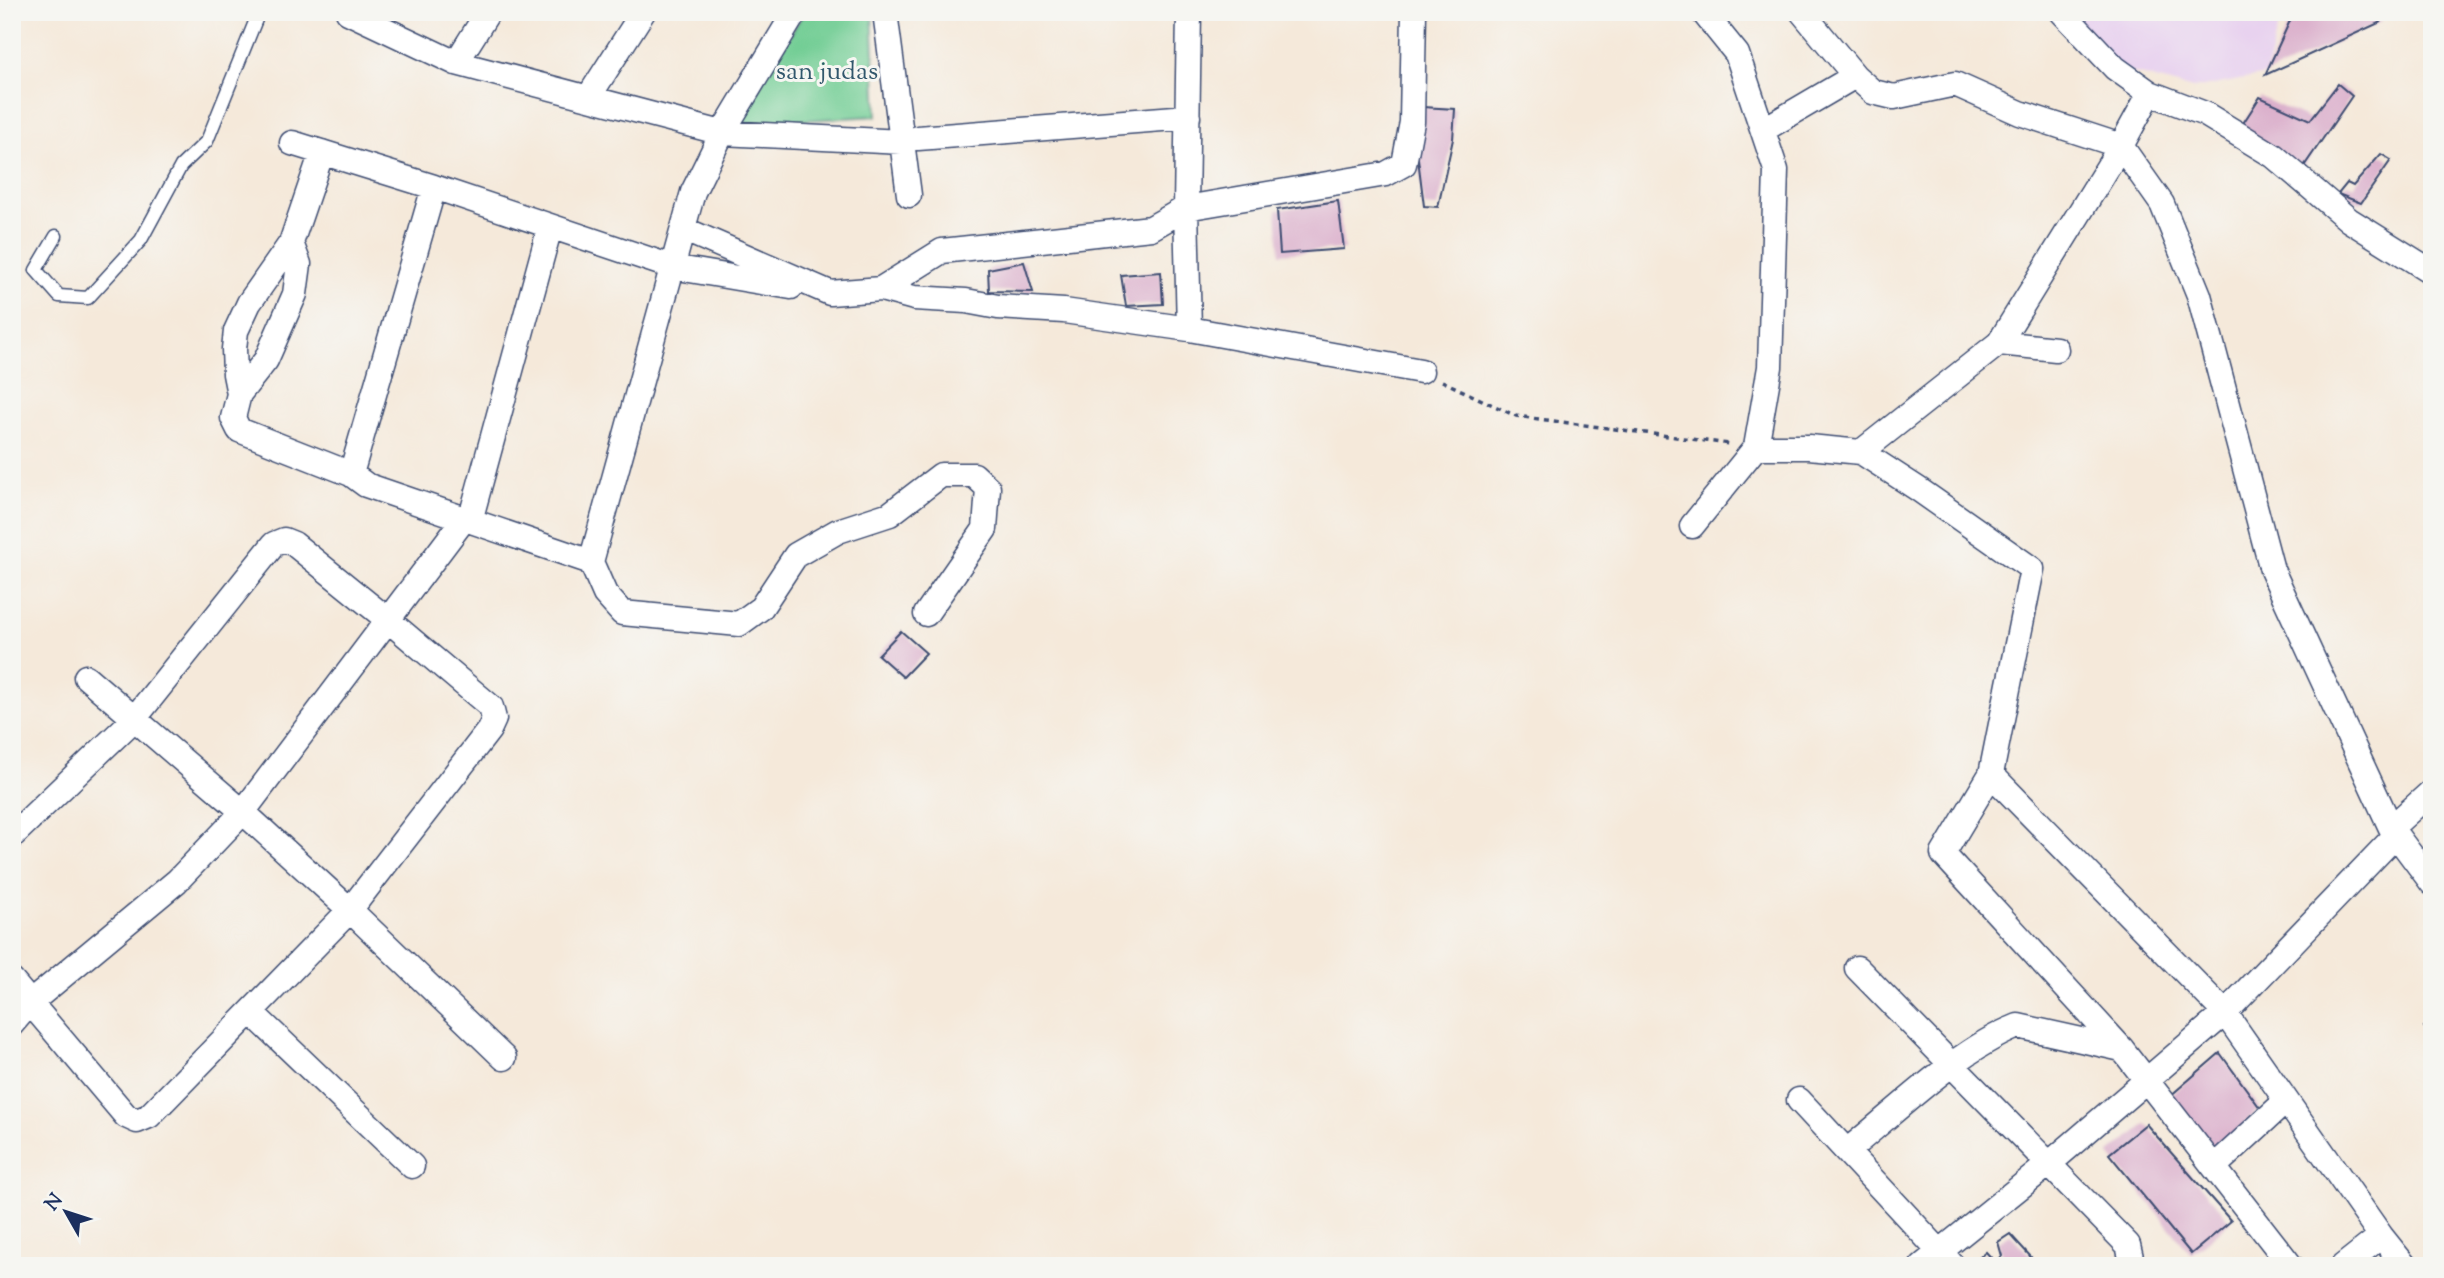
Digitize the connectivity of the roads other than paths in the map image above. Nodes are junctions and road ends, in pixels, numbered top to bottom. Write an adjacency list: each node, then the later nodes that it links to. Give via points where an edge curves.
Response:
1 (259, 12): 28 (lane, via 207,141 181,166 141,240 88,298 59,296 36,270)
2 (348, 12): 12 (street)
3 (488, 12): 12 (street)
4 (642, 12): 15 (street)
5 (795, 12): 18 (street)
6 (885, 12): 19 (street)
7 (1189, 12): 16 (street)
8 (1414, 12): 25 (street, via 1412,122 1404,164 1386,174)
9 (1703, 12): 17 (street, via 1737,54)
10 (1802, 12): 13 (street)
11 (2062, 12): 14 (street, via 2115,68)
12 (456, 63): 15 (street)
13 (1855, 76): 17 (street); 21 (street, via 1873,92 1894,97 1955,84 2020,113)
14 (2150, 93): 21 (street); 31 (street, via 2205,114 2274,156 2349,220)
15 (587, 98): 18 (street)
16 (1188, 117): 19 (street); 25 (street)
17 (1763, 130): 39 (street, via 1776,170 1770,367)
18 (722, 133): 19 (street); 27 (street, via 693,191)
19 (910, 140): 24 (street)
20 (292, 143): 22 (street)
21 (2121, 146): 35 (street); 52 (street, via 2162,204 2180,246 2199,295 2272,570)
22 (322, 152): 23 (street); 29 (street)
23 (435, 187): 26 (street); 41 (street)
24 (909, 195)
25 (1186, 208): 32 (street, via 1151,228 942,251); 34 (street)
26 (550, 227): 30 (street); 42 (street)
27 (682, 229): 30 (street); 33 (street)
28 (56, 236)
29 (291, 243): 38 (street, via 249,303 236,331); 38 (street, via 299,264 295,294 266,360)
30 (672, 267): 33 (street); 44 (street)
31 (2432, 272)
32 (881, 289): 33 (street); 34 (street, via 914,298 1065,311)
33 (831, 293)
34 (1189, 329): 37 (street)
35 (1999, 344): 36 (street); 40 (street)
36 (2056, 349)
37 (1421, 371)
38 (239, 394): 41 (street, via 233,418 239,429)
39 (1756, 447): 40 (street); 43 (street)
40 (1861, 452): 49 (street, via 2032,569)
41 (351, 474): 42 (street, via 366,485)
42 (467, 520): 44 (street); 46 (street)
43 (1692, 526)
44 (591, 562): 45 (street, via 605,594 622,613 739,624 761,608 796,555 838,531 890,514 941,475 974,475 988,488 985,529)
45 (926, 614)
46 (392, 615): 48 (street, via 293,544 284,540 274,544); 51 (street); 55 (street, via 491,707 494,719)
47 (86, 677): 48 (street)
48 (134, 719): 51 (street); 53 (street)
49 (1991, 774): 60 (street); 62 (street, via 1943,854)
50 (2432, 791): 52 (street)
51 (243, 811): 55 (street); 58 (street, via 177,881)
52 (2394, 832): 54 (street); 60 (street)
53 (12, 836)
54 (2432, 883)
55 (350, 910): 59 (street); 63 (street)
56 (1857, 968): 64 (street)
57 (12, 981): 58 (street)
58 (30, 1003): 59 (street, via 126,1116 137,1121 149,1116); 61 (street)
59 (251, 1012): 70 (street)
60 (2225, 1013): 65 (street); 67 (street)
61 (12, 1024)
62 (2122, 1049): 64 (street, via 2018,1026); 65 (street)
63 (504, 1058)
64 (1953, 1064): 68 (street); 69 (street)
65 (2146, 1079): 69 (street); 71 (street)
66 (1799, 1100): 68 (street)
67 (2286, 1101): 71 (street); 72 (street)
68 (1848, 1150): 73 (street)
69 (2050, 1163): 73 (street); 74 (street, via 2128,1245)
70 (412, 1166)
71 (2215, 1166): 75 (street)
72 (2381, 1236): 76 (street); 77 (street)
73 (1939, 1261)
74 (2133, 1266)
75 (2291, 1266)
76 (2343, 1266)
77 (2405, 1266)

